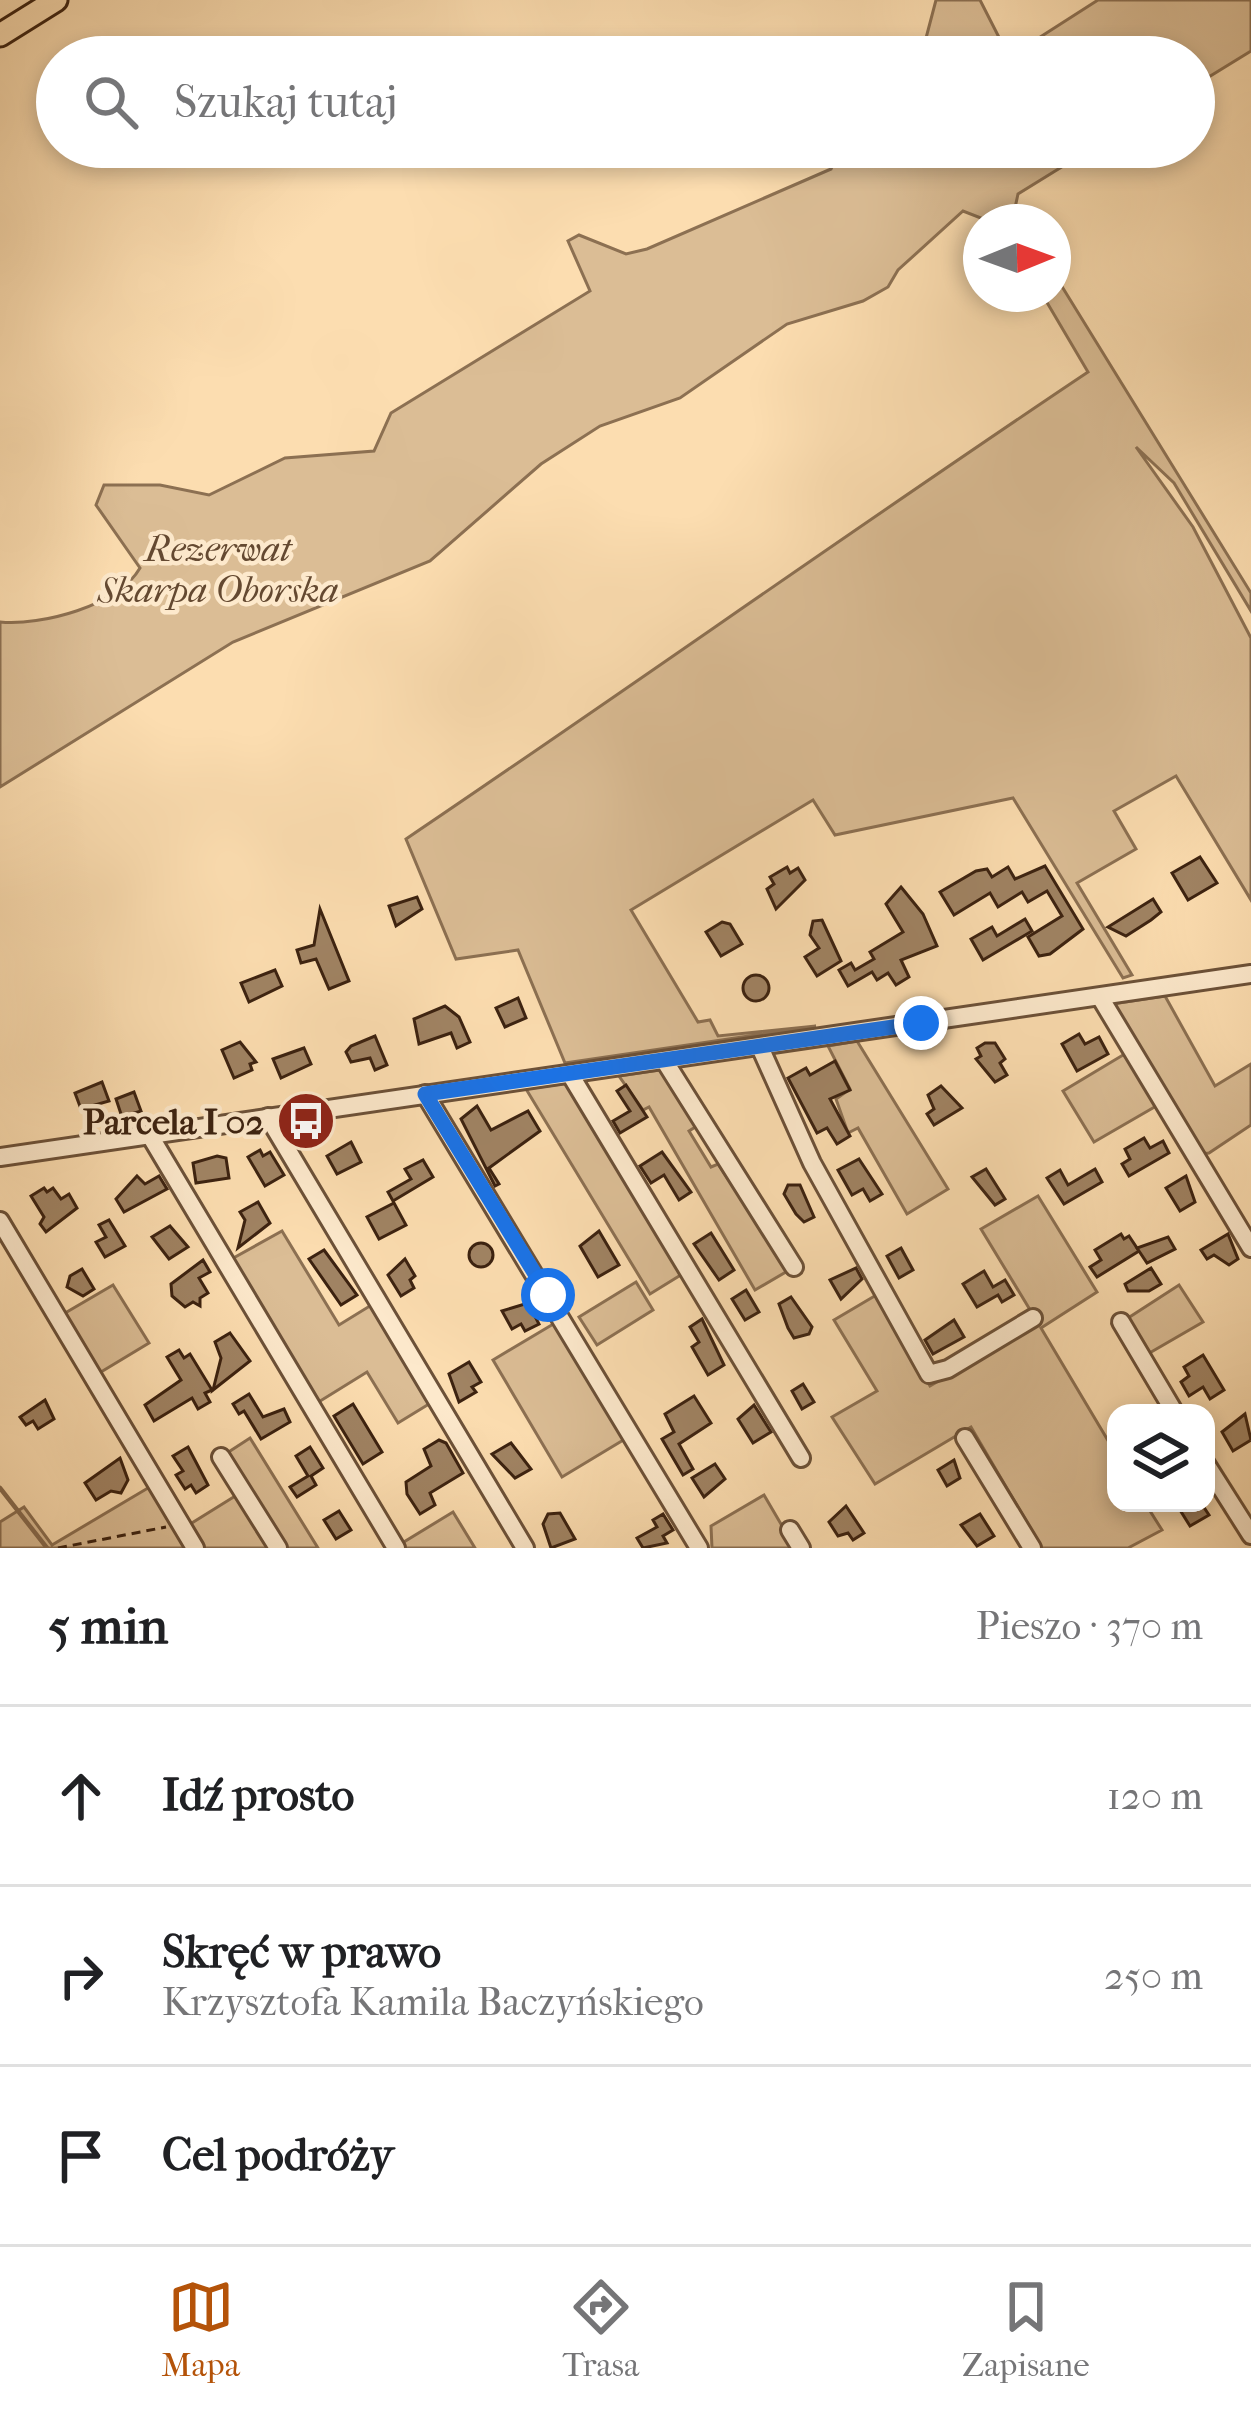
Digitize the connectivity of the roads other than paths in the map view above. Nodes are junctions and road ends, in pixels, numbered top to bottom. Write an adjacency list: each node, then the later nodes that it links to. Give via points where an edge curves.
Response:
1 (56, 0): 2 (main road)
2 (0, 34)
3 (1251, 974): 4 (street)
4 (1100, 997): 5 (street); 13 (street)
5 (760, 1047): 6 (street); 15 (street, via 812,1163 929,1373)
6 (664, 1060): 7 (street); 14 (street)
7 (570, 1074): 8 (street); 20 (street)
8 (425, 1094): 9 (street); 28 (street)
9 (268, 1117): 10 (street); 27 (street)
10 (148, 1134): 11 (street); 26 (street)
11 (0, 1157)
12 (0, 1221): 24 (street)
13 (1251, 1248)
14 (794, 1267)
15 (1033, 1318)
16 (1121, 1322): 17 (street)
17 (1170, 1404)
18 (965, 1438): 30 (street)
19 (221, 1456): 25 (street)
20 (801, 1458)
21 (1215, 1478): 23 (street)
22 (790, 1530): 29 (street)
23 (1251, 1535)
24 (195, 1548)
25 (278, 1548)
26 (396, 1548)
27 (525, 1548)
28 (699, 1548)
29 (801, 1548)
30 (1032, 1548)

